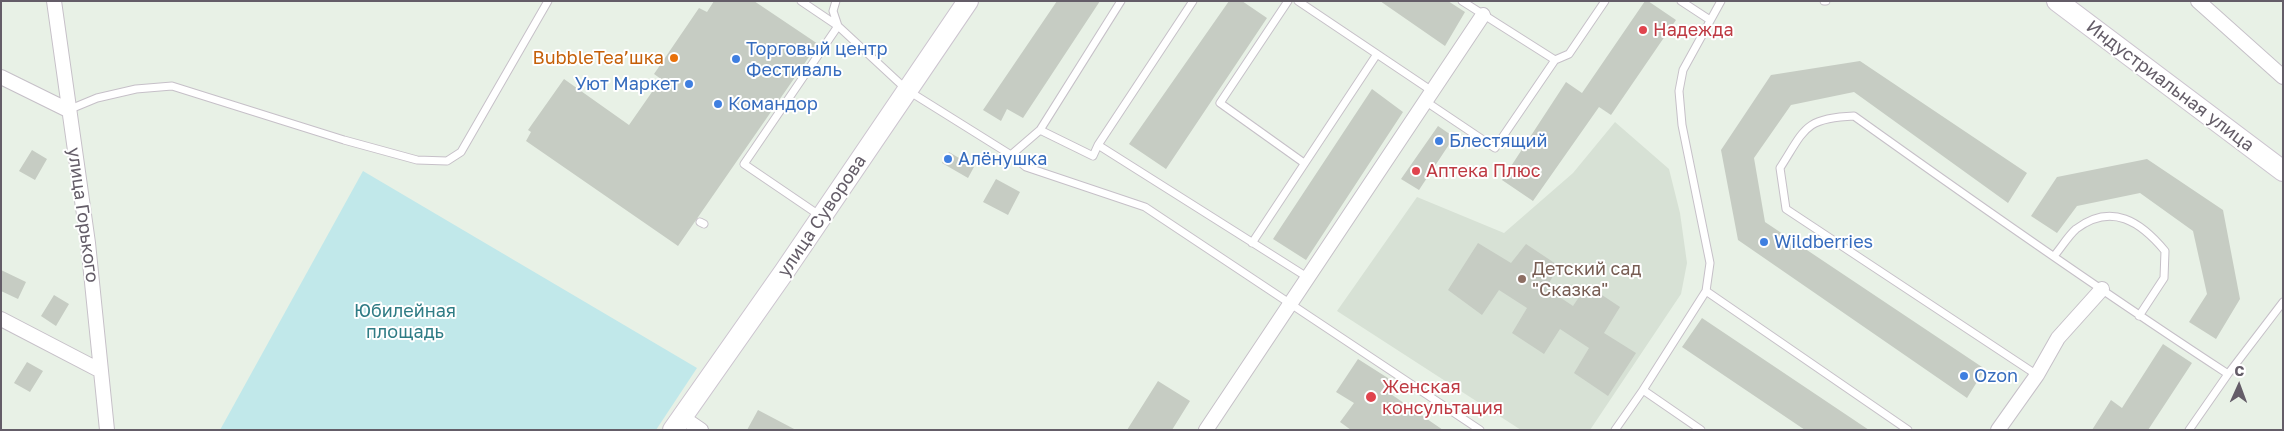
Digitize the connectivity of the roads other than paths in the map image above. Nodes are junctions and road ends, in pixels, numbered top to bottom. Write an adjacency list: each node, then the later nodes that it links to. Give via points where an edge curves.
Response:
1 (54, 1): 25 (street, улица Горького)
2 (548, 1): 25 (lane, via 461,152 447,161 417,160 172,86 136,89 97,98)
3 (801, 1): 18 (lane)
4 (836, 1): 18 (lane, via 833,11)
5 (968, 1): 23 (street, улица Суворова)
6 (1121, 1): 26 (lane)
7 (1193, 1): 27 (lane)
8 (1288, 1): 29 (lane, via 1220,103)
9 (1298, 1): 19 (lane)
10 (1462, 1): 16 (lane)
11 (1605, 1): 20 (lane, via 1569,54)
12 (1682, 1): 17 (lane)
13 (1720, 1): 17 (lane)
14 (2057, 1): 30 (street, Индустриальная улица)
15 (2198, 1): 22 (street)
16 (1483, 15): 20 (lane); 24 (street)
17 (1710, 20): 36 (lane, via 1683,70 1679,91 1682,124 1710,263)
18 (838, 26): 23 (lane); 31 (lane, via 744,164)
19 (1377, 54): 24 (lane); 29 (lane)
20 (1555, 60): 24 (lane, via 1495,148)
21 (1, 77): 25 (street)
22 (2283, 77)
23 (907, 90): 28 (lane); 31 (street, улица Суворова)
24 (1429, 96): 34 (street)
25 (68, 110): 41 (street, улица Горького, via 88,243)
26 (1040, 130): 27 (lane, via 1093,156); 28 (lane)
27 (1098, 145): 32 (lane)
28 (1010, 155): 37 (lane, via 1026,167 1145,207)
29 (1304, 163): 32 (lane)
30 (2283, 171)
31 (822, 217): 45 (street, улица Суворова)
32 (1252, 243): 34 (lane)
33 (2054, 256): 35 (lane); 39 (lane, via 2076,230 2098,218 2122,217 2151,234 2165,251 2164,278); 43 (lane, via 1854,116 1829,117 1806,127 1780,168 1786,209)
34 (1307, 277): 37 (street)
35 (2102, 289): 39 (lane); 43 (street, via 2058,338)
36 (1706, 291): 44 (lane); 52 (lane)
37 (1291, 302): 48 (street); 49 (lane)
38 (2283, 302): 42 (lane)
39 (2139, 316): 42 (lane)
40 (1, 319): 41 (street)
41 (101, 371): 46 (street, улица Горького)
42 (2228, 374): 54 (lane)
43 (2036, 375): 53 (street)
44 (1643, 390): 50 (lane); 51 (lane)
45 (677, 423): 47 (street)
46 (107, 430)
47 (701, 430)
48 (1206, 430)
49 (1480, 430)
50 (1615, 430)
51 (1701, 430)
52 (1908, 430)
53 (1998, 430)
54 (2189, 430)

